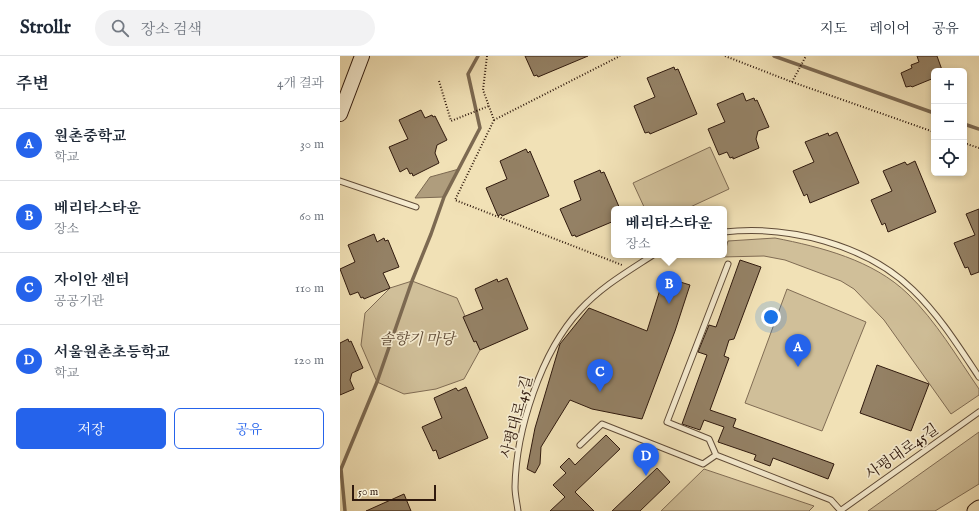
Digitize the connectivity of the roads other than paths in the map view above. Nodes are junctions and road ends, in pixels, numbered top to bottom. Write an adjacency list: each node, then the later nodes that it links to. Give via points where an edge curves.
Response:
1 (362, 56): 2 (main road)
2 (340, 114)
3 (340, 181): 4 (lane)
4 (416, 207)
5 (727, 232): 8 (lane, via 750,229 786,232 827,242 870,260 913,290)
6 (648, 258): 13 (lane, 사평대로45길, via 608,284 580,311 556,343 534,390 522,437 515,489)
7 (728, 264): 11 (lane, via 667,422 709,439)
8 (979, 377)
9 (979, 412): 14 (lane, 사평대로45길)
10 (580, 445): 11 (lane, via 602,424 703,464)
11 (716, 455): 14 (lane, via 831,500)
12 (979, 508): 15 (main road)
13 (518, 511)
14 (840, 511)
15 (975, 511)

